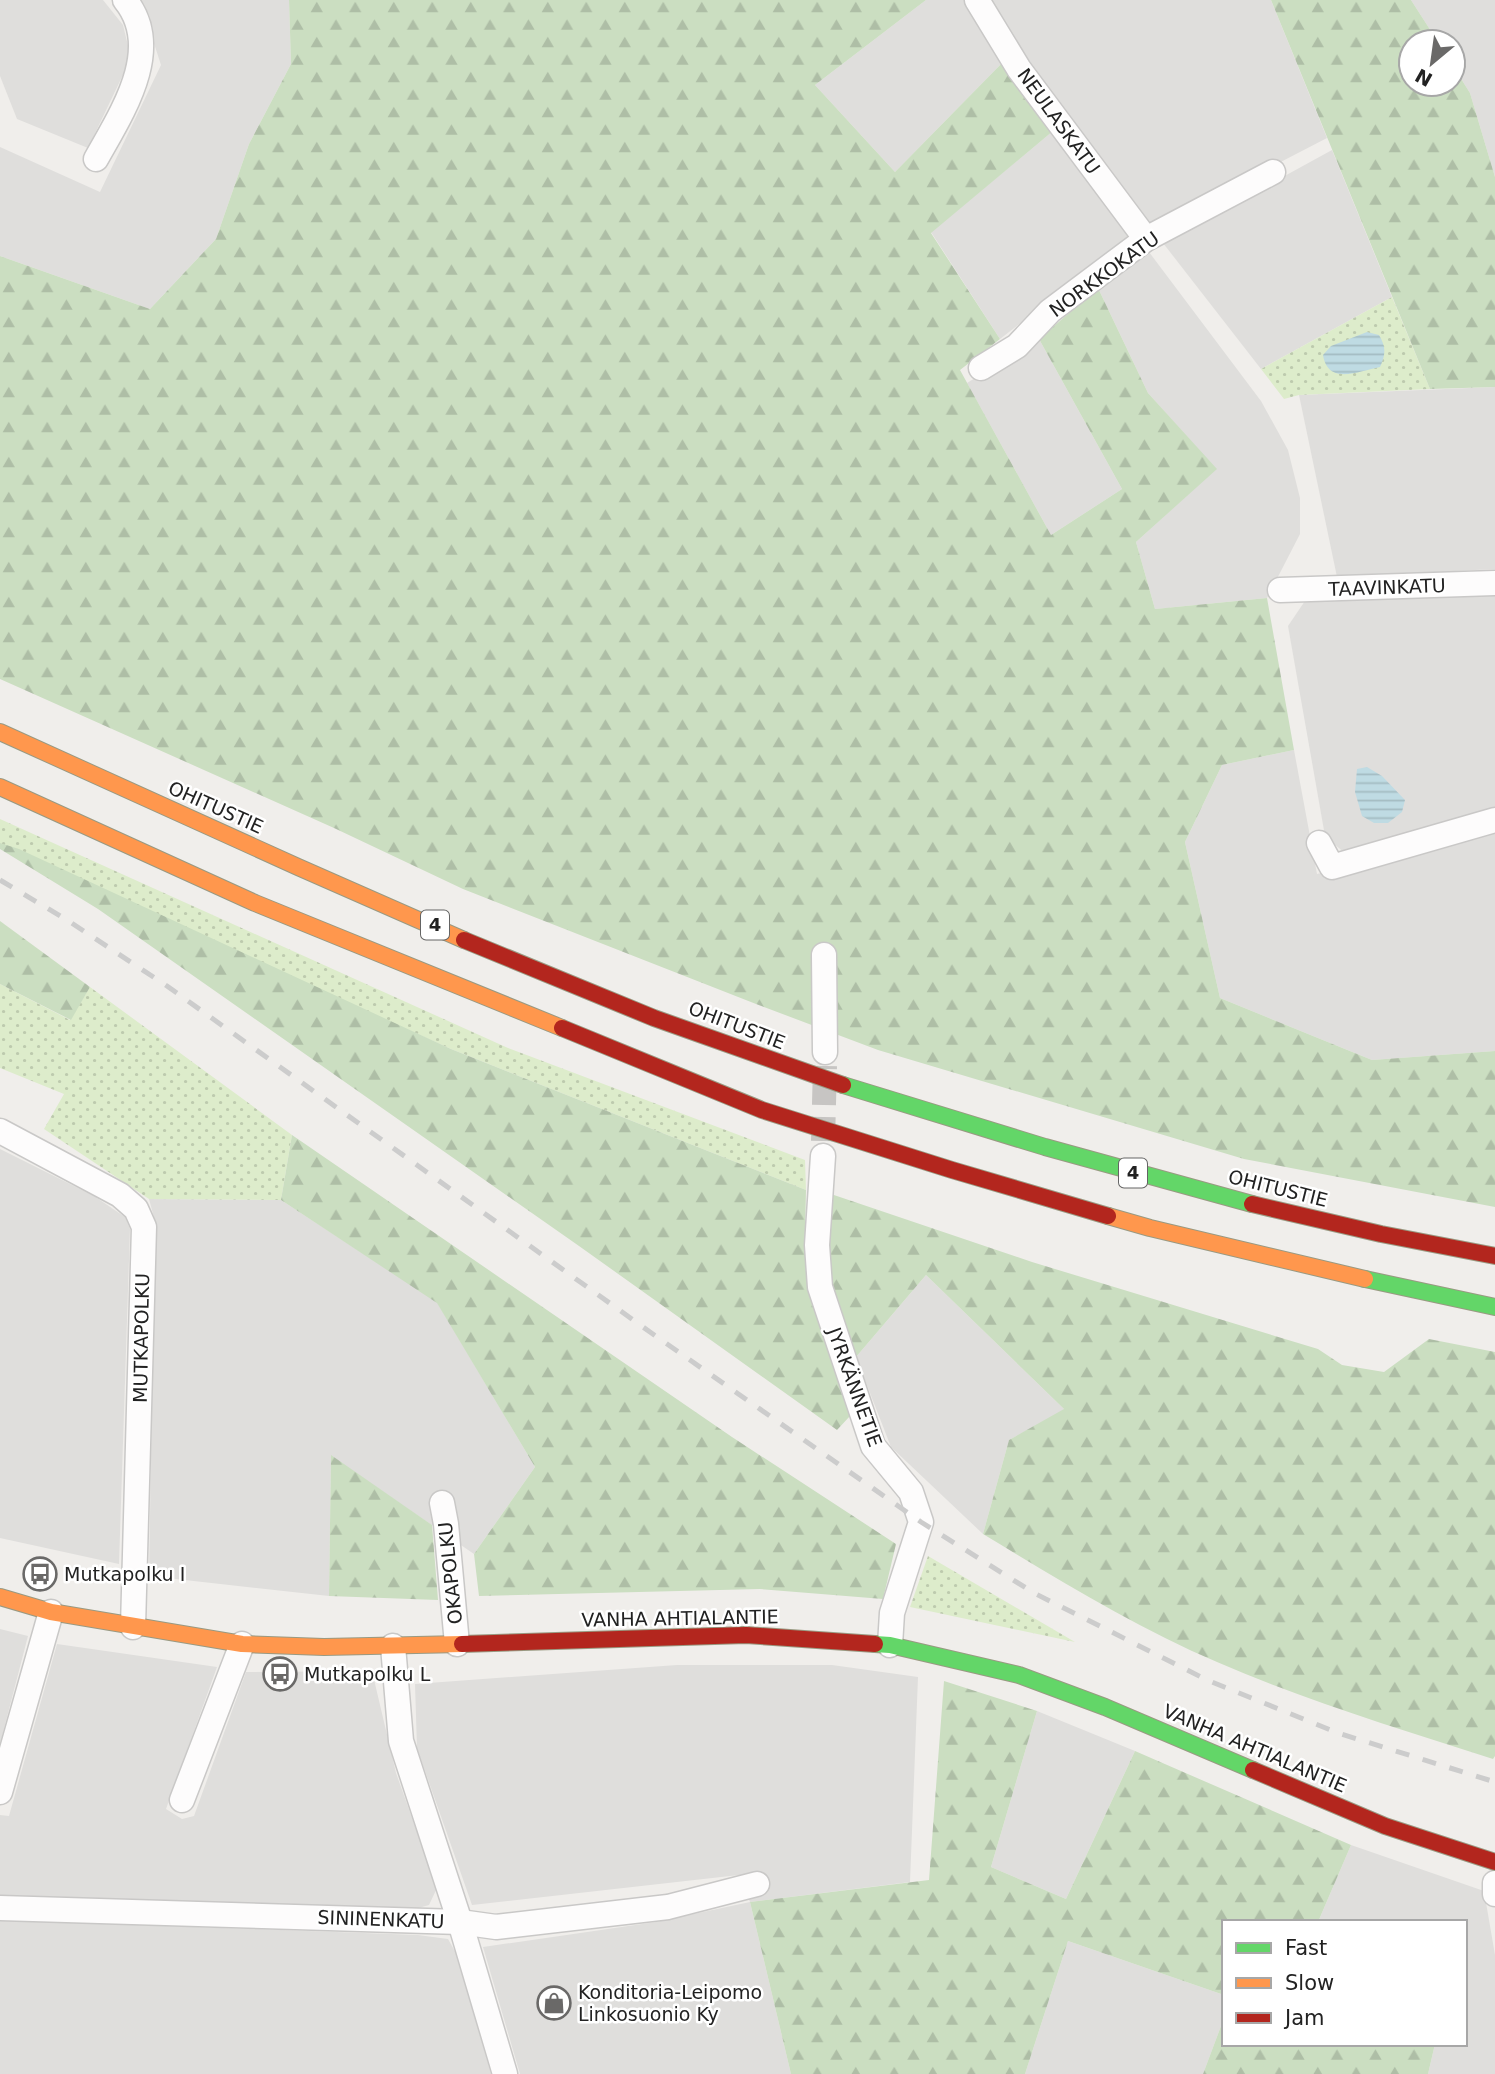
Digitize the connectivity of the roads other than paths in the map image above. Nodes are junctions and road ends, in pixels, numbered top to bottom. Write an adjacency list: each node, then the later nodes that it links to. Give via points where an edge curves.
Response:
1 (125, 0): 3 (street, via 141,33 139,69 122,113)
2 (977, 0): 5 (street, NEULASKATU, via 1019,69)
3 (96, 159)
4 (1273, 172): 5 (street, NORKKOKATU)
5 (1146, 239): 6 (street, NORKKOKATU, via 1050,311 1017,346)
6 (981, 368)
7 (1495, 583): 8 (street, TAAVINKATU)
8 (1280, 590)
9 (0, 732): 17 (main road, OHITUSTIE / 4, via 266,853 587,990 779,1064 1167,1183 1418,1243)
10 (0, 787): 18 (main road, via 255,903 762,1110 1150,1228)
11 (1495, 820): 12 (street, via 1332,867)
12 (1320, 843)
13 (824, 955): 14 (street)
14 (825, 1052)
15 (0, 1131): 22 (street, MUTKAPOLKU, via 120,1195 136,1209 144,1227)
16 (822, 1156): 25 (street, JYRKÄNNETIE, via 817,1245 820,1287 873,1446 911,1492 921,1522 892,1613)
17 (1495, 1256)
18 (1495, 1307)
19 (442, 1503): 24 (street, OKAPOLKU)
20 (0, 1597): 21 (main road, VANHA AHTIALANTIE)
21 (51, 1612): 22 (main road, VANHA AHTIALANTIE); 27 (street)
22 (133, 1627): 23 (main road, VANHA AHTIALANTIE)
23 (242, 1644): 26 (main road, VANHA AHTIALANTIE); 28 (street)
24 (457, 1644): 25 (main road, VANHA AHTIALANTIE, via 746,1635); 26 (main road, VANHA AHTIALANTIE)
25 (890, 1645): 29 (main road, VANHA AHTIALANTIE, via 1019,1675 1385,1826)
26 (393, 1646): 34 (street, via 401,1741)
27 (0, 1792)
28 (182, 1800)
29 (1495, 1861)
30 (1495, 1883): 32 (street)
31 (757, 1884): 34 (street, SININENKATU, via 668,1907 496,1927)
32 (1495, 1894)
33 (0, 1908): 34 (street, SININENKATU)
34 (460, 1922): 35 (street)
35 (505, 2074)

